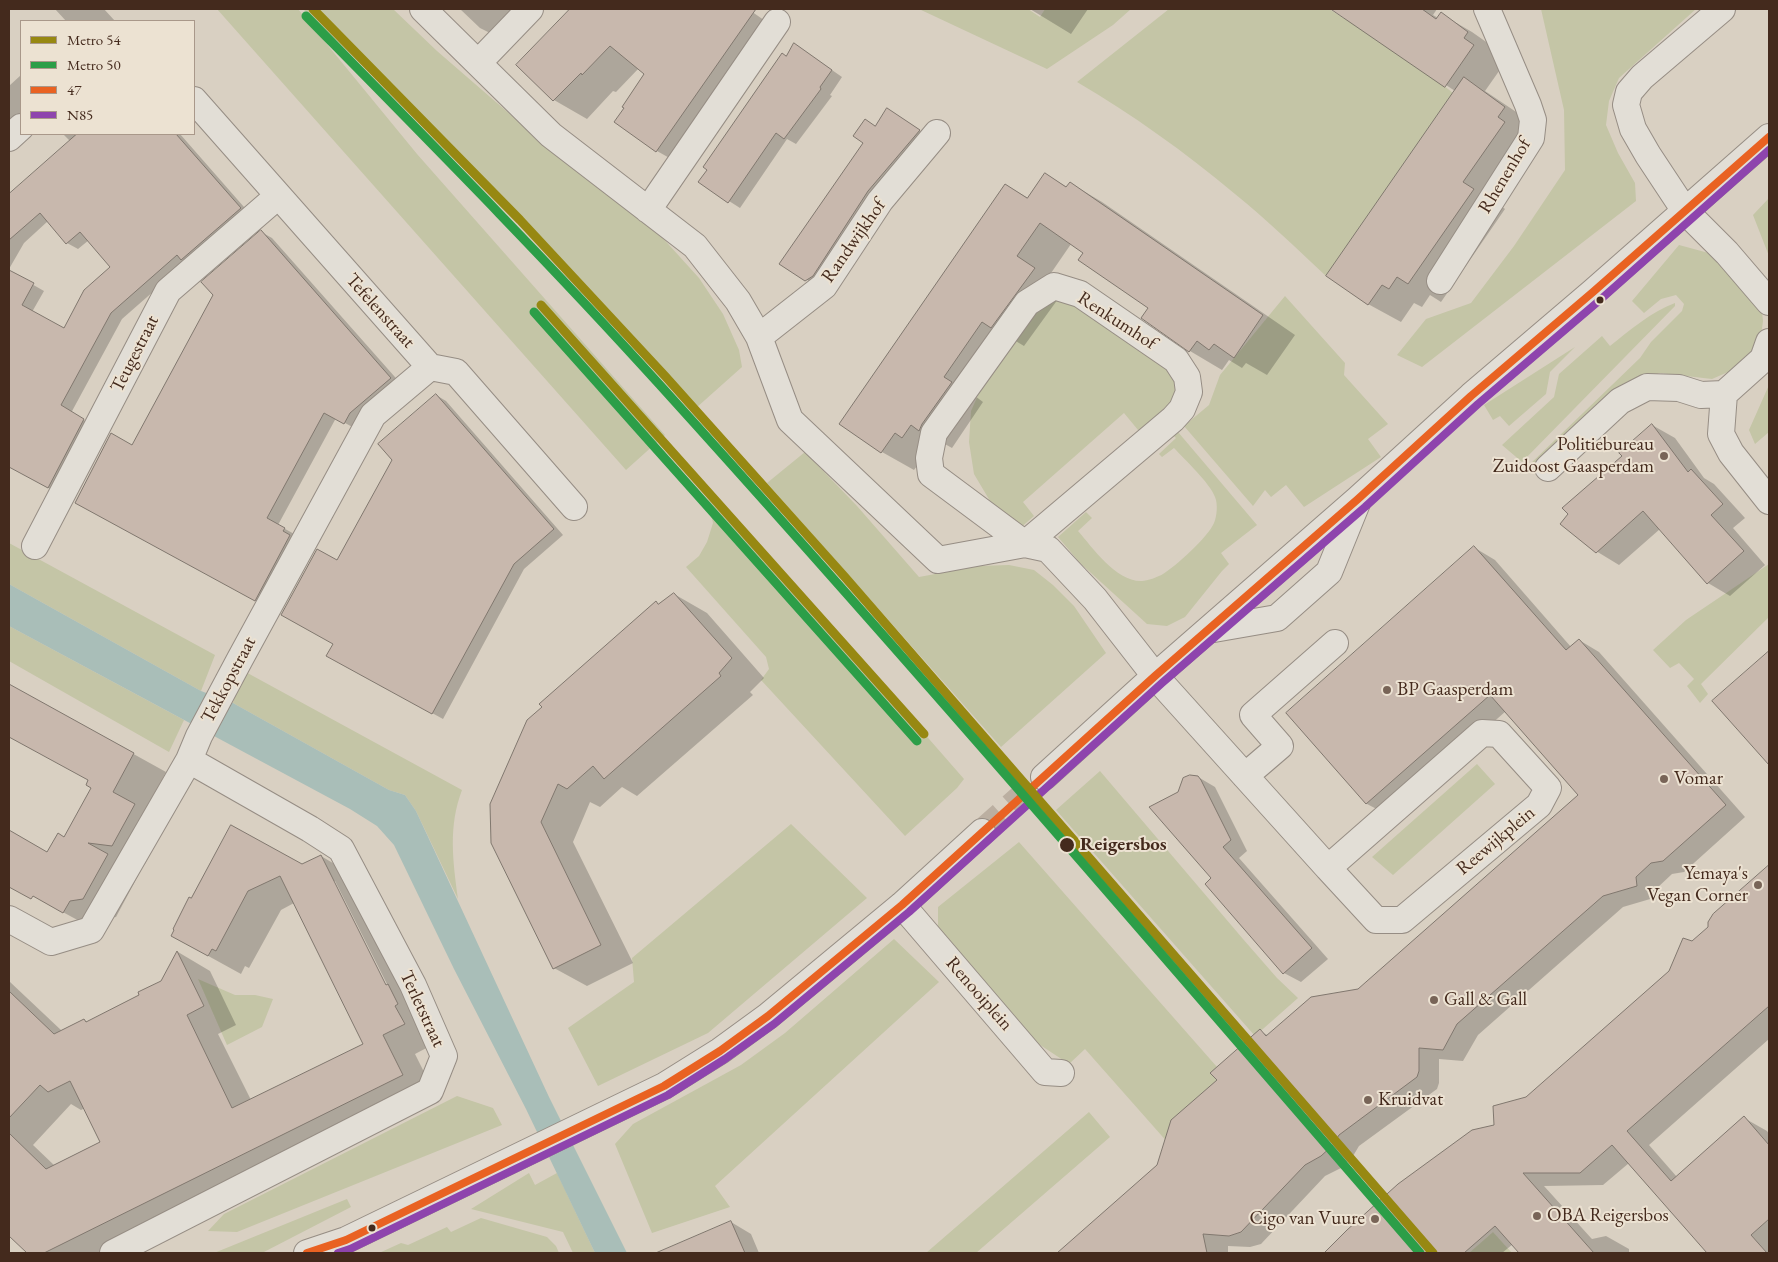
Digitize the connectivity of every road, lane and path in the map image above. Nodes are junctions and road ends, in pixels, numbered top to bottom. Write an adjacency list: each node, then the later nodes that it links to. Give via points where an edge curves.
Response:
1 (423, 9): 6 (street)
2 (530, 9): 6 (street)
3 (1487, 9): 15 (street, Rhenenhof, via 1528,105 1533,120 1531,138)
4 (1722, 9): 14 (street, via 1642,77 1629,92 1626,105 1638,138)
5 (777, 22): 13 (street)
6 (478, 63): 13 (street, via 551,135)
7 (195, 101): 12 (street, Tefelenstraat)
8 (20, 128): 11 (street)
9 (936, 133): 17 (street, Randwijkhof, via 880,201 824,286)
10 (1769, 137): 14 (street)
11 (9, 138)
12 (278, 196): 19 (street, Tefelenstraat); 26 (street, Teugestraat, via 168,291)
13 (648, 210): 17 (street, via 695,246 738,301)
14 (1685, 211): 16 (street); 22 (street, via 1471,396)
15 (1440, 281)
16 (1769, 302)
17 (760, 337): 25 (street, Renkumhof, via 790,420 938,560)
18 (1769, 342): 20 (street, via 1763,359)
19 (430, 367): 24 (street, via 456,372); 30 (street, Tekkopstraat, via 374,415)
20 (1724, 394): 21 (street, via 1701,395 1679,388 1647,387 1620,401); 23 (street, via 1721,434 1731,453)
21 (1548, 468)
22 (1358, 499): 27 (street); 27 (street, via 1328,572 1277,618)
23 (1769, 501)
24 (574, 507)
25 (1025, 544): 25 (street, Renkumhof, via 931,474 929,458 934,434 1027,303 1054,286 1080,294 1176,360 1187,377 1189,392 1182,409 1173,419); 29 (street, Renkumhof, via 1048,549 1096,599)
26 (35, 546)
27 (1208, 630): 29 (street)
28 (1335, 643): 31 (street, via 1253,715 1280,746)
29 (1156, 676): 31 (street, Reewijkplein); 32 (street)
30 (188, 760): 36 (street, Tekkopstraat, via 91,930 51,942); 39 (street, Terletstraat, via 341,849 413,985 444,1056 430,1091)
31 (1245, 776): 34 (street, Reewijkplein)
32 (1044, 777)
33 (982, 832): 35 (street)
34 (1328, 868): 34 (street, Reewijkplein, via 1376,920 1402,920 1539,805 1548,788 1499,734 1482,733)
35 (902, 905): 37 (street, Renooiplein, via 1045,1072); 38 (street, via 768,1016 664,1086)
36 (9, 919)
37 (1061, 1073)
38 (336, 1247): 40 (street)
39 (113, 1253)
40 (307, 1253)

